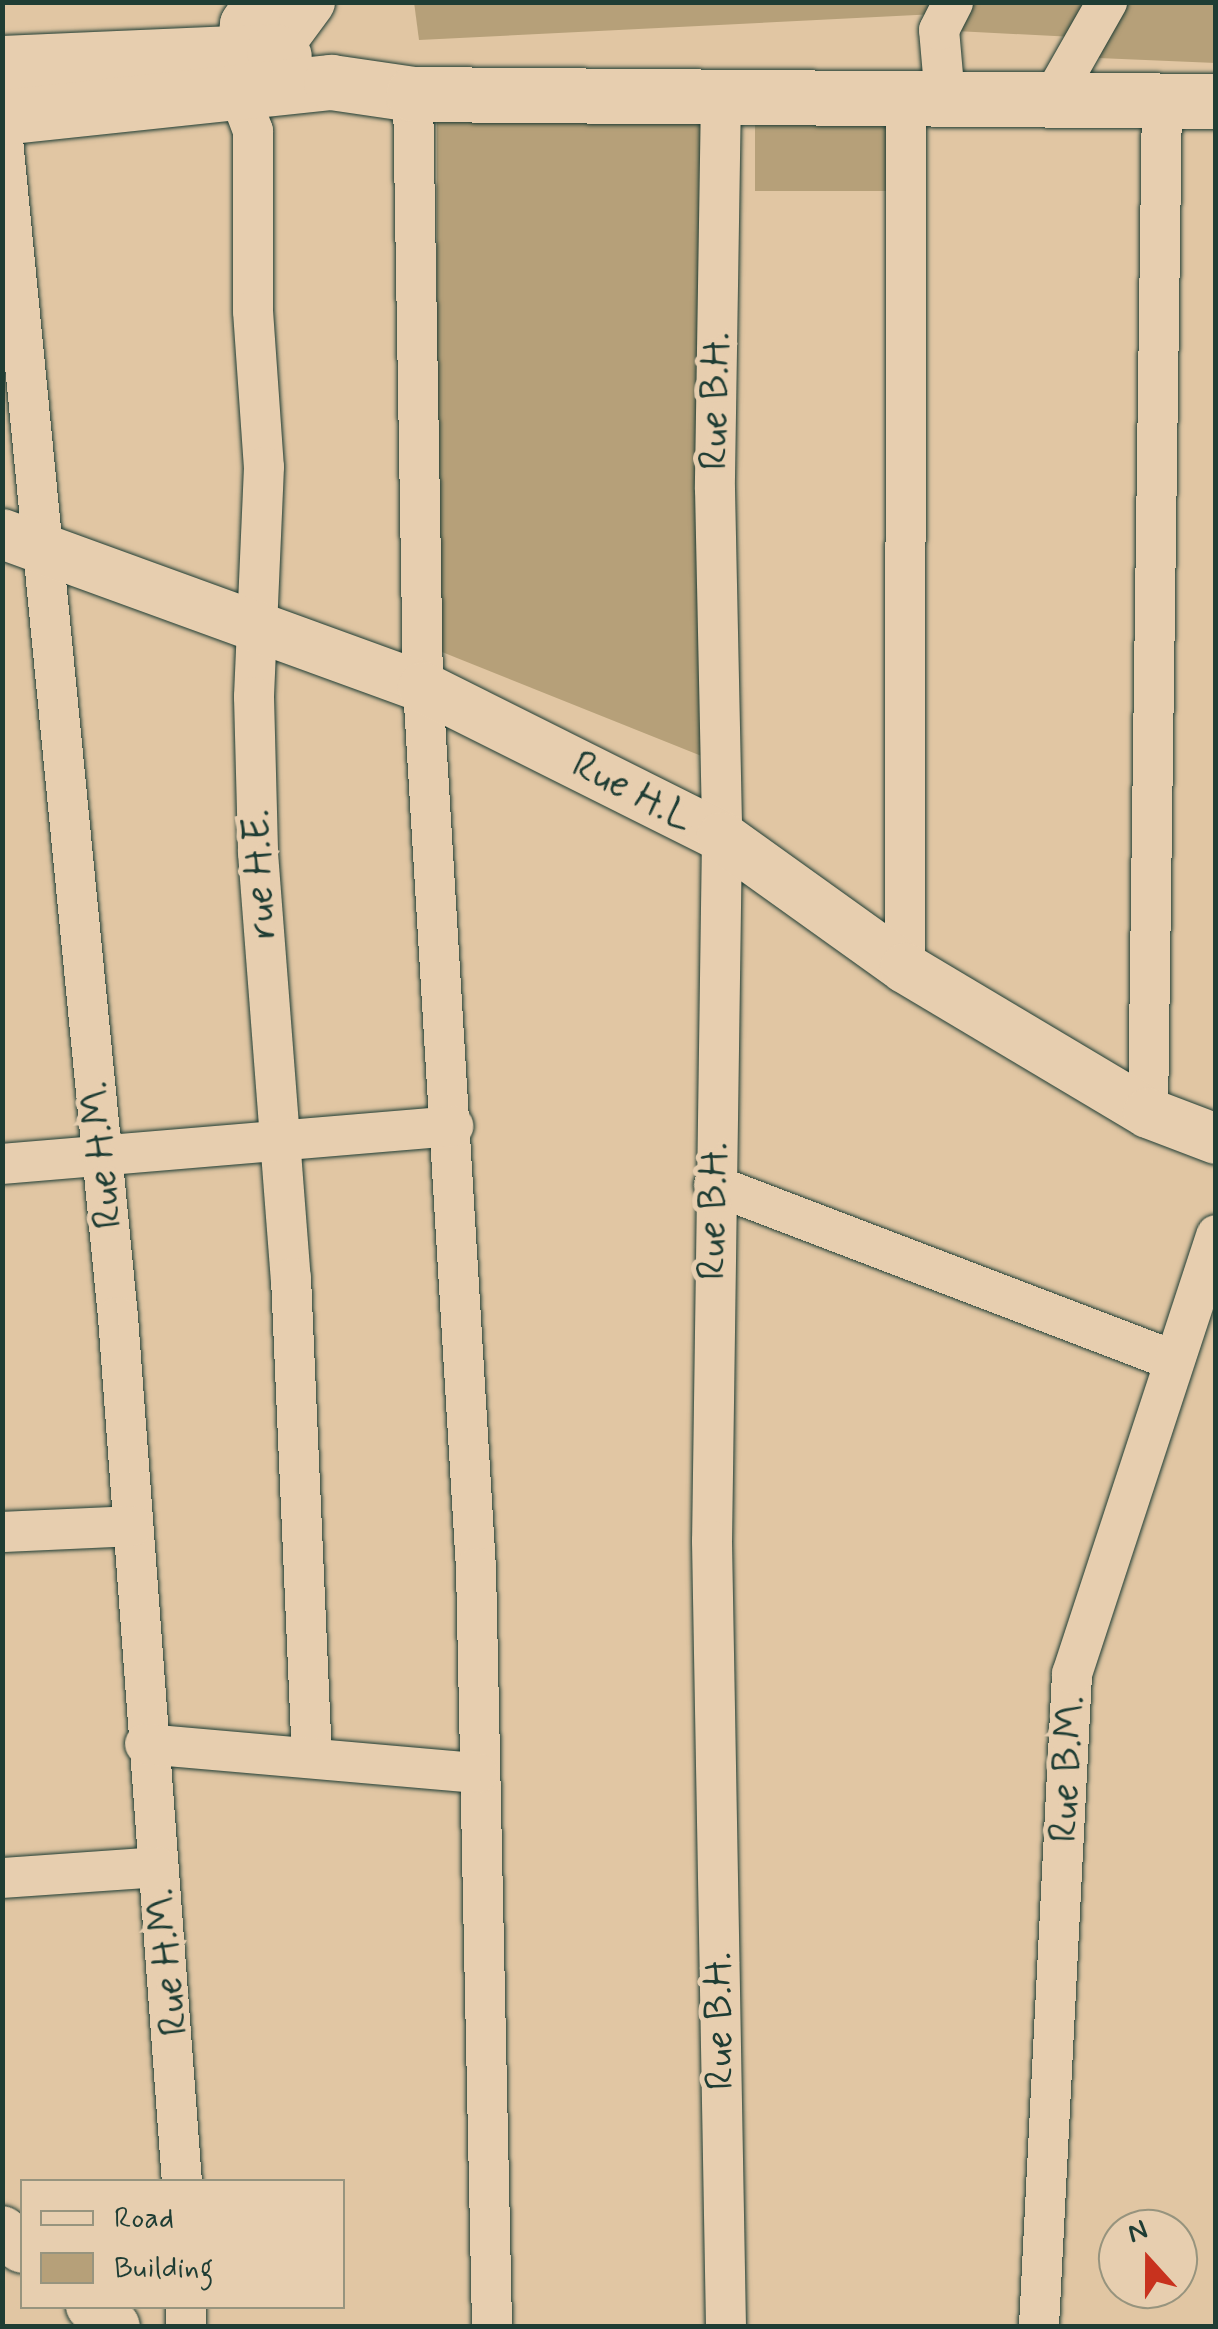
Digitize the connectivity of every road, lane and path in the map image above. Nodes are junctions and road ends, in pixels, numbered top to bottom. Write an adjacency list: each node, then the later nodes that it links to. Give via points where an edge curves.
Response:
1 (310, 2): 5 (street)
2 (953, 2): 8 (street, via 939,30)
3 (1106, 2): 9 (street)
4 (2, 64): 5 (main road)
5 (255, 70): 6 (main road); 12 (main road); 15 (street, rue H.E., via 253,311 264,467)
6 (413, 94): 7 (main road); 16 (street)
7 (720, 95): 8 (main road); 17 (street, Rue B.H., via 715,489)
8 (926, 98): 9 (main road); 18 (street)
9 (1052, 100): 10 (main road)
10 (1162, 100): 11 (main road); 19 (street)
11 (1216, 100)
12 (2, 117)
13 (2, 130): 14 (street, Rue H.M.)
14 (20, 540): 15 (street, Rue H.L); 23 (street, Rue H.M.)
15 (260, 624): 16 (street, Rue H.L); 21 (street, rue H.E., via 254,766)
16 (423, 688): 17 (street, Rue H.L); 20 (street)
17 (722, 837): 18 (street, Rue H.L); 25 (street, Rue B.H.)
18 (905, 968): 19 (street, Rue H.L)
19 (1148, 1112): 22 (street, Rue H.L)
20 (453, 1126): 21 (street); 32 (street, via 476,1568)
21 (278, 1139): 23 (street); 31 (street, rue H.E., via 299,1414)
22 (1216, 1140)
23 (103, 1156): 24 (street); 28 (street, Rue H.M.)
24 (2, 1164)
25 (714, 1185): 27 (street); 39 (street, Rue B.H., via 712,1541)
26 (1216, 1234): 27 (street, Rue B.M.)
27 (1173, 1360): 40 (street, Rue B.M., via 1072,1674)
28 (132, 1526): 29 (street); 30 (street, Rue H.M.)
29 (2, 1532)
30 (145, 1744): 31 (street); 33 (street, Rue H.M.)
31 (312, 1754): 32 (street)
32 (478, 1772): 38 (street)
33 (158, 1867): 34 (street); 35 (street, Rue H.M., via 179,2074)
34 (2, 1878)
35 (182, 2179)
36 (95, 2309): 37 (street)
37 (115, 2326)
38 (492, 2326)
39 (726, 2326)
40 (1039, 2326)

